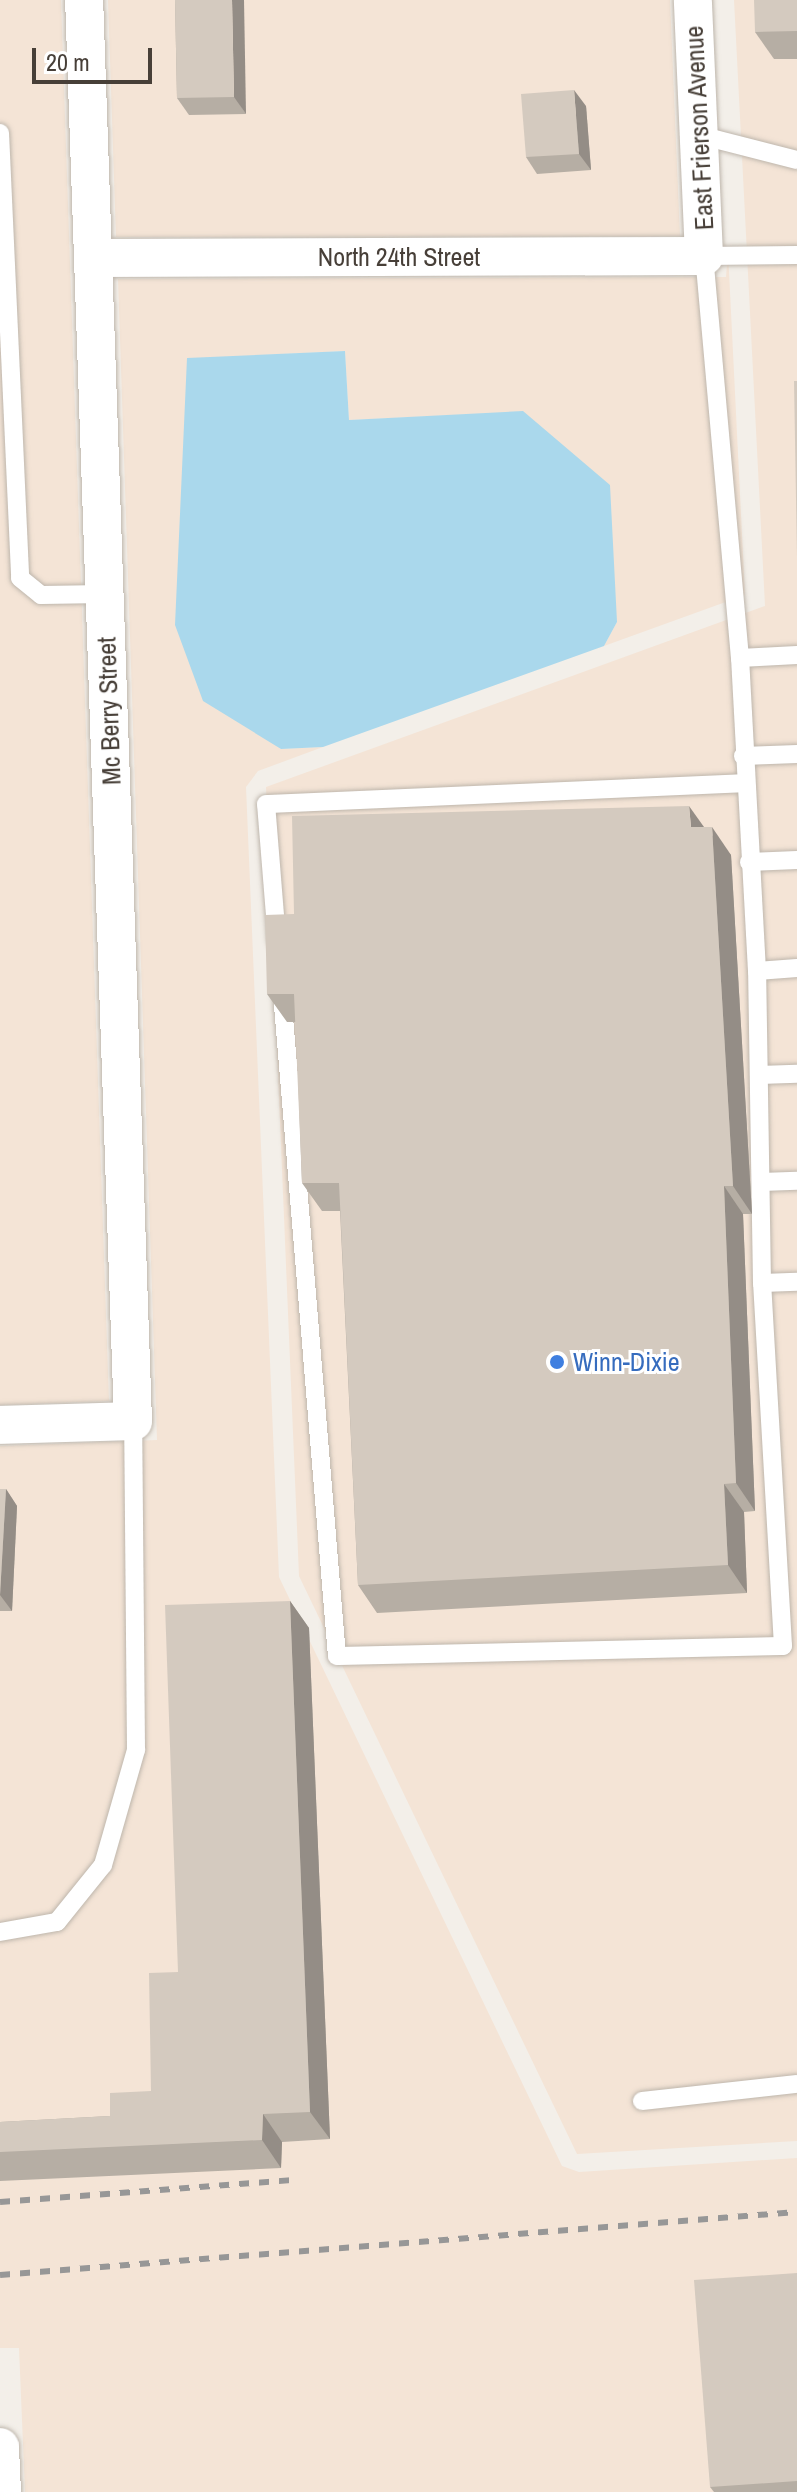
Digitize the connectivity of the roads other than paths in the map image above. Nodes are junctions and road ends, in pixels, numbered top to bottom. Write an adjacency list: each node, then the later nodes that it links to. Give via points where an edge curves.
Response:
1 (84, 0): 8 (street, Mc Berry Street)
2 (693, 0): 4 (street, East Frierson Avenue)
3 (0, 133): 9 (lane, via 20,578 41,595)
4 (699, 135): 5 (lane); 7 (street, East Frierson Avenue)
5 (797, 160)
6 (797, 255): 7 (lane)
7 (704, 256): 8 (street, North 24th Street); 11 (lane)
8 (94, 258): 9 (street, Mc Berry Street)
9 (105, 594): 25 (street, Mc Berry Street)
10 (797, 655): 11 (lane)
11 (740, 658): 13 (lane)
12 (797, 754): 13 (lane)
13 (743, 756): 14 (lane)
14 (745, 783): 16 (lane); 27 (lane, via 266,804 337,1656)
15 (797, 860): 16 (lane)
16 (749, 862): 18 (lane)
17 (797, 968): 18 (lane)
18 (757, 971): 20 (lane)
19 (797, 1074): 20 (lane)
20 (759, 1075): 22 (lane)
21 (797, 1181): 22 (lane)
22 (761, 1182): 24 (lane)
23 (797, 1282): 24 (lane)
24 (762, 1283): 27 (lane)
25 (133, 1421): 26 (street); 28 (lane, via 136,1750 103,1865 57,1922)
26 (0, 1425)
27 (790, 1646)
28 (0, 1932)
29 (797, 2084): 30 (lane)
30 (642, 2101)
31 (0, 2447): 32 (street)
32 (2, 2492)

